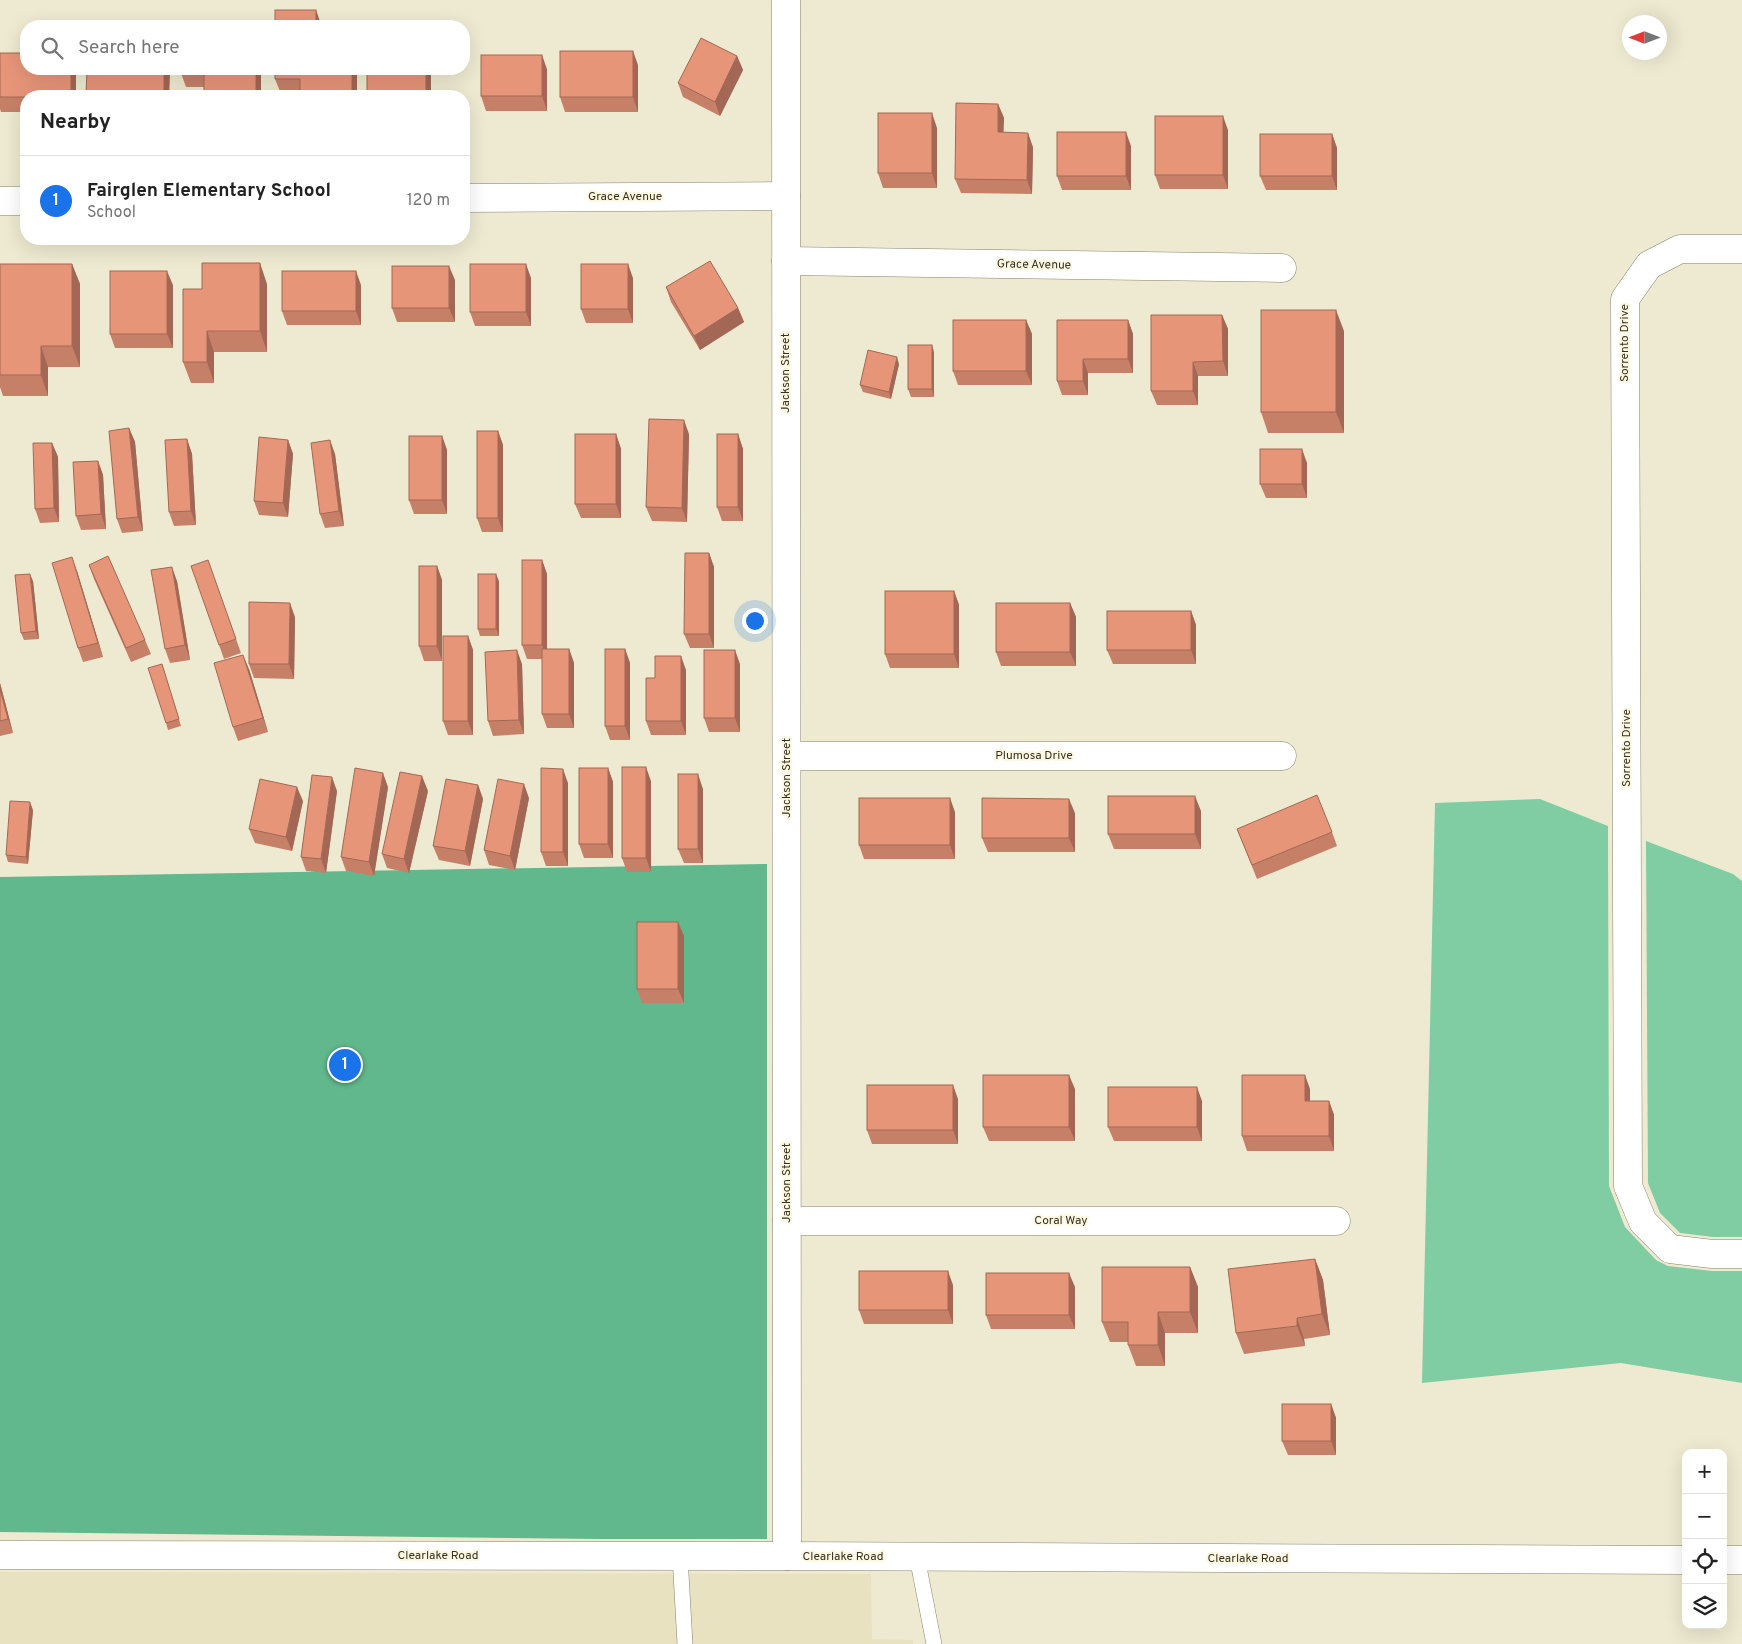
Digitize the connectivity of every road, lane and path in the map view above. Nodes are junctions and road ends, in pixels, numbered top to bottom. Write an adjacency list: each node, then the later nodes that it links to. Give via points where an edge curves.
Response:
1 (786, 0): 2 (street, Jackson Street)
2 (786, 196): 3 (street, Grace Avenue); 7 (street, Jackson Street)
3 (470, 198)
4 (0, 201): 5 (street)
5 (20, 201)
6 (1742, 249): 13 (street, Sorrento Drive, via 1680,249 1649,265 1625,299 1628,1186 1643,1222 1670,1249)
7 (786, 261): 8 (street, Grace Avenue); 9 (street, Jackson Street)
8 (1282, 268)
9 (786, 756): 10 (street, Plumosa Drive); 11 (street, Jackson Street)
10 (1282, 756)
11 (786, 1221): 12 (street, Coral Way); 16 (street, Jackson Street)
12 (1336, 1221)
13 (1742, 1254)
14 (0, 1555): 15 (street, Clearlake Road)
15 (680, 1556): 16 (street, Clearlake Road); 21 (lane)
16 (786, 1556): 17 (street, Clearlake Road)
17 (916, 1557): 18 (street, Clearlake Road); 22 (lane)
18 (1682, 1560)
19 (1727, 1560): 20 (street)
20 (1742, 1560)
21 (685, 1644)
22 (934, 1644)

